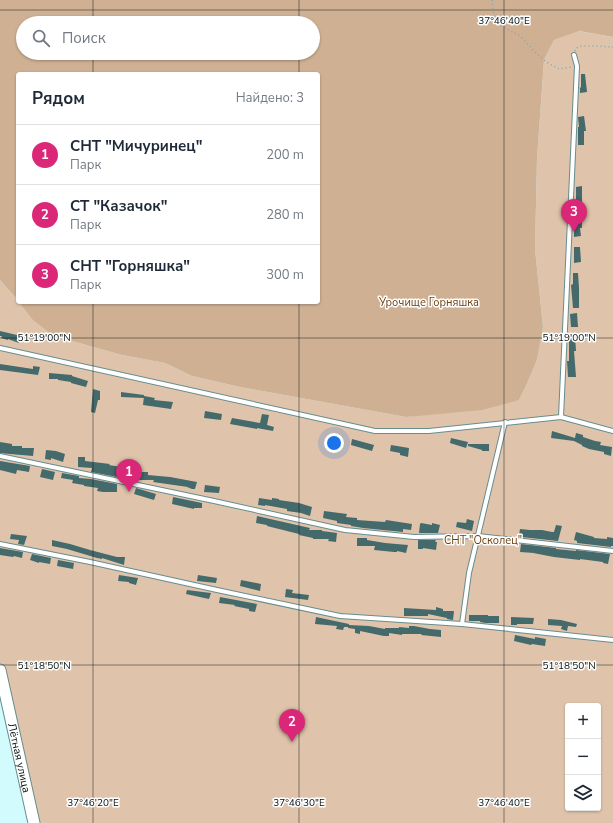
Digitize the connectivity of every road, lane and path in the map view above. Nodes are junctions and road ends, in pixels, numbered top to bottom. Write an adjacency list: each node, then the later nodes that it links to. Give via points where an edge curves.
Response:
1 (492, 0): 4 (path, via 494,16 500,25 520,36 548,63 559,69)
2 (613, 47): 3 (path, via 582,46 576,48)
3 (574, 55): 4 (lane)
4 (577, 66): 6 (lane)
5 (0, 348): 7 (lane, via 375,431 429,431)
6 (561, 417): 7 (lane); 8 (lane)
7 (505, 422): 10 (lane)
8 (613, 431)
9 (0, 456): 10 (lane, via 345,530 414,537)
10 (478, 536): 12 (lane); 13 (lane, via 469,573)
11 (0, 544): 13 (lane, via 340,616)
12 (613, 551)
13 (462, 624): 14 (lane)
14 (613, 640)
15 (0, 670): 16 (street, Лётная улица)
16 (34, 823)

